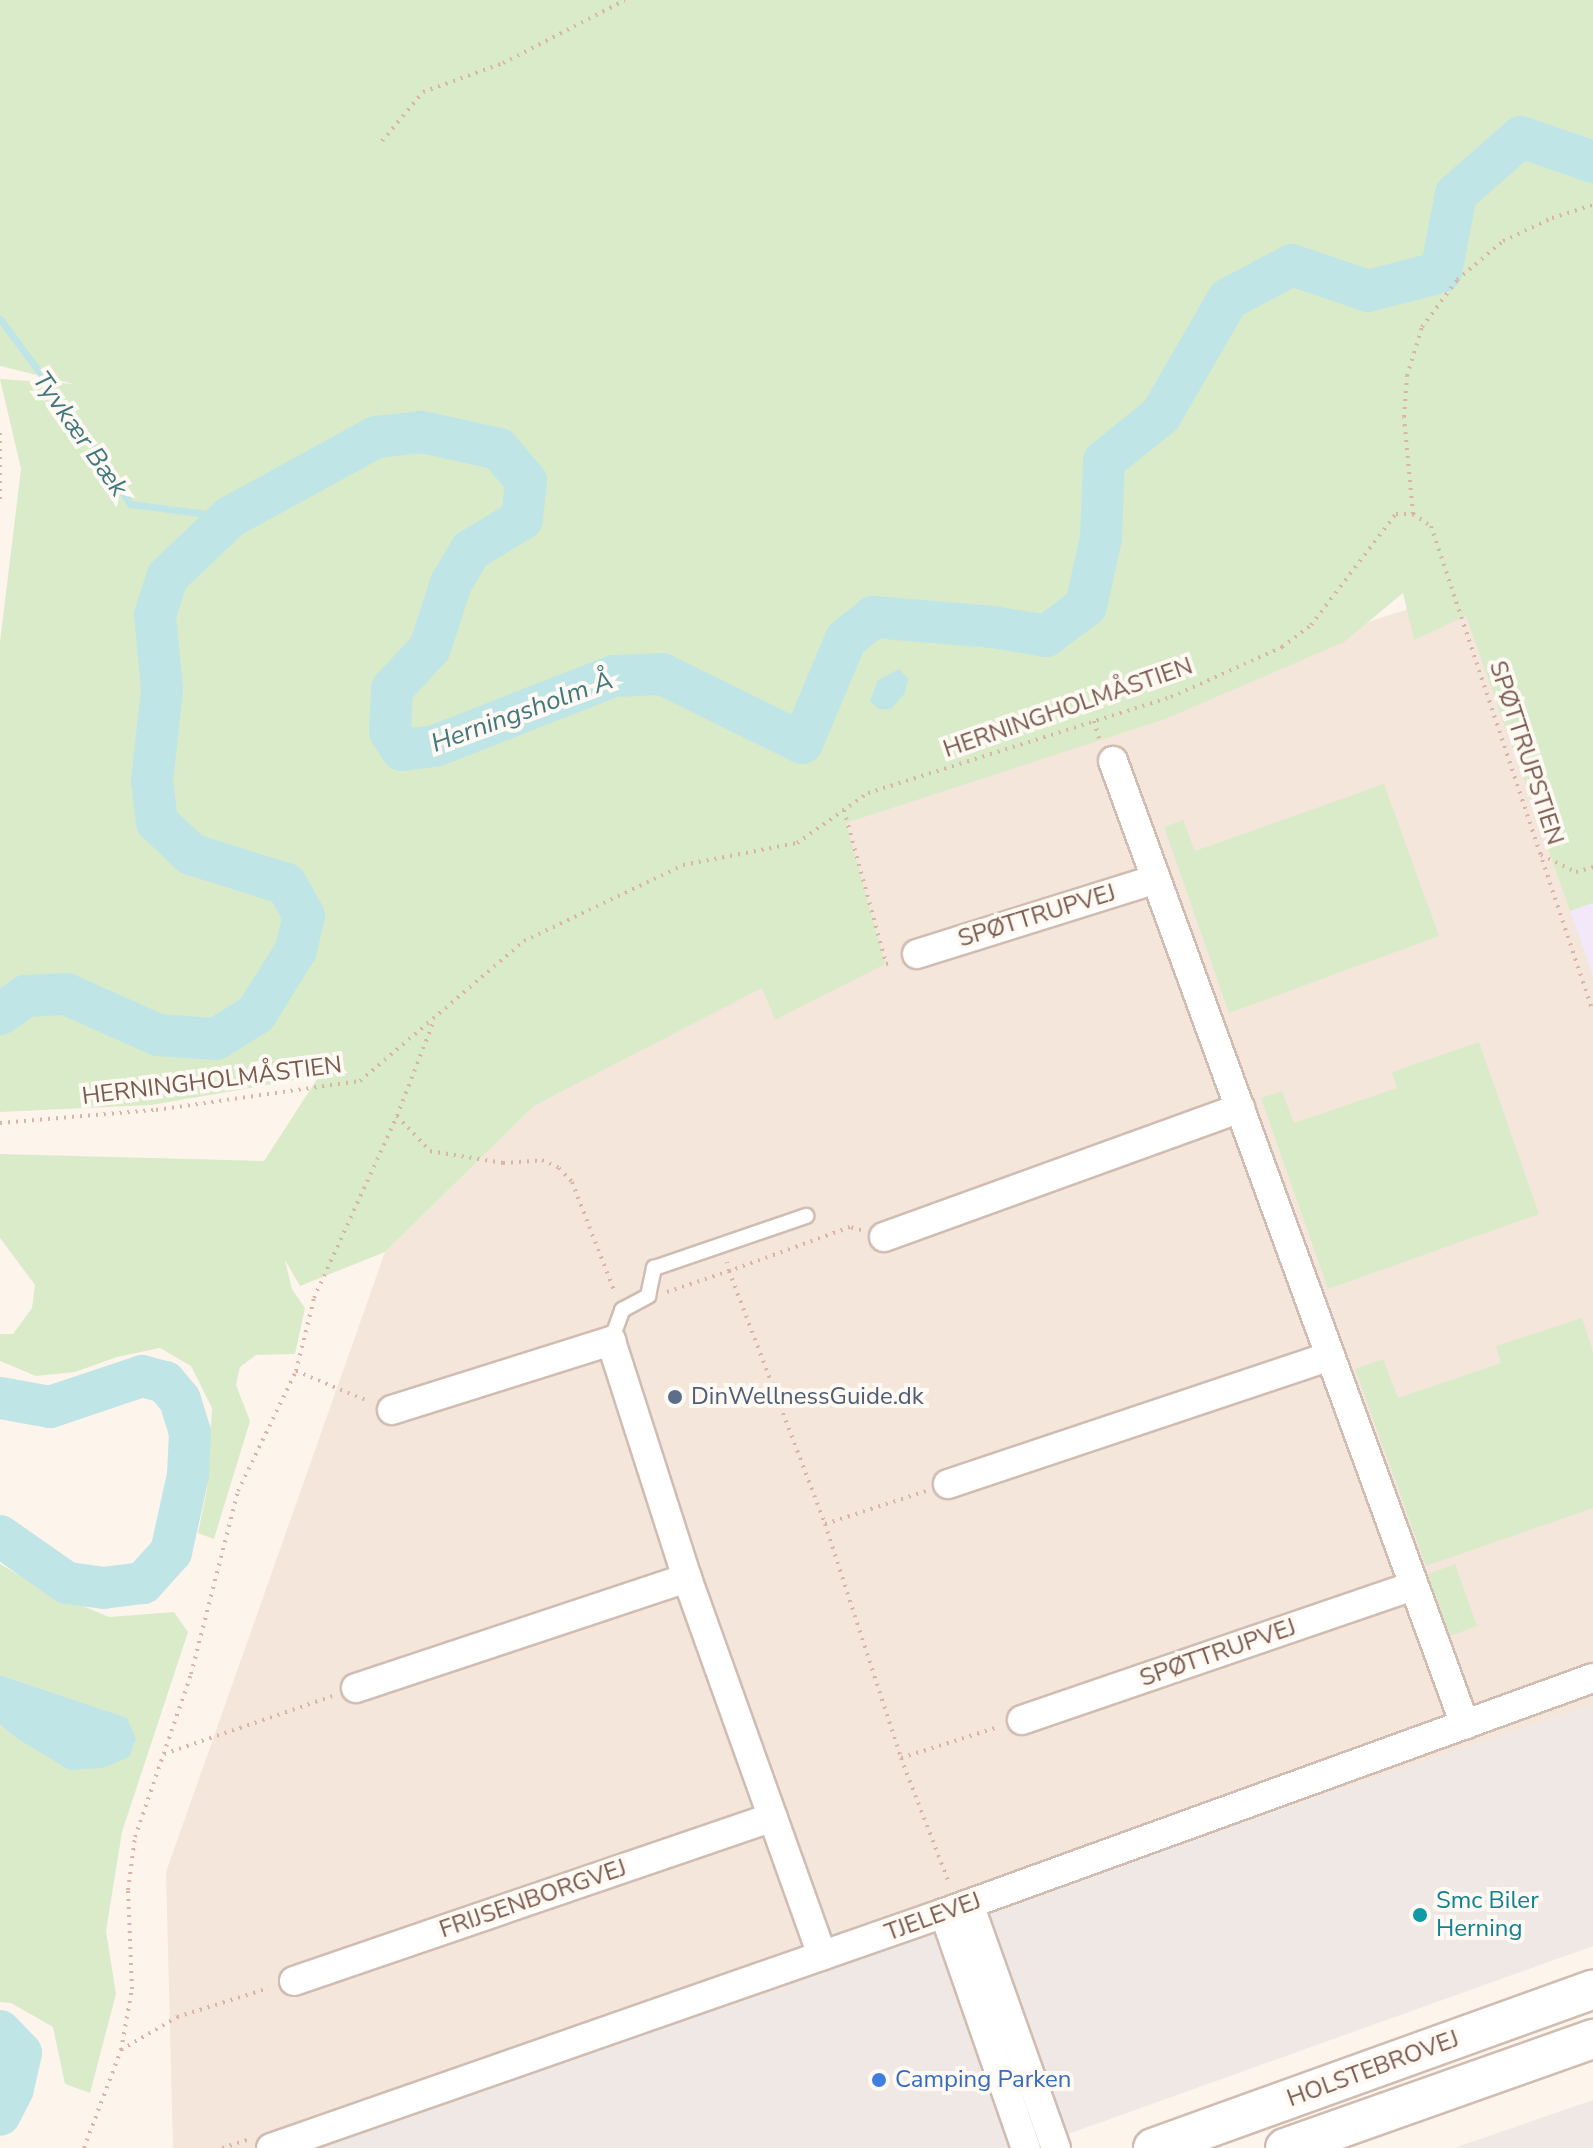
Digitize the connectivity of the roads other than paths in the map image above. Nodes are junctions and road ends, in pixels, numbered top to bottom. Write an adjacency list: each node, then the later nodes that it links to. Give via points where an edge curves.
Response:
1 (1113, 761): 2 (street)
2 (1156, 879): 3 (street, SPØTTRUPVEJ); 4 (street)
3 (917, 954)
4 (1240, 1108): 6 (street); 8 (street)
5 (806, 1216): 7 (lane, via 654,1268 648,1296 622,1310)
6 (884, 1237)
7 (611, 1341): 9 (street); 11 (street)
8 (1330, 1356): 10 (street); 12 (street)
9 (392, 1410)
10 (948, 1484)
11 (687, 1578): 14 (street); 17 (street)
12 (1414, 1586): 15 (street, SPØTTRUPVEJ); 16 (street)
13 (1593, 1678): 16 (street, TJELEVEJ)
14 (356, 1688)
15 (1022, 1720)
16 (1465, 1725): 18 (street, TJELEVEJ)
17 (773, 1817): 19 (street); 20 (street, FRIJSENBORGVEJ)
18 (957, 1908): 19 (street, TJELEVEJ); 24 (street); 25 (street)
19 (822, 1956): 23 (street, TJELEVEJ)
20 (294, 1981)
21 (1593, 1990): 26 (main road, HOLSTEBROVEJ)
22 (1593, 2039): 27 (main road, HOLSTEBROVEJ)
23 (271, 2148)
24 (1026, 2148)
25 (1056, 2148)
26 (1153, 2148)
27 (1285, 2148)

